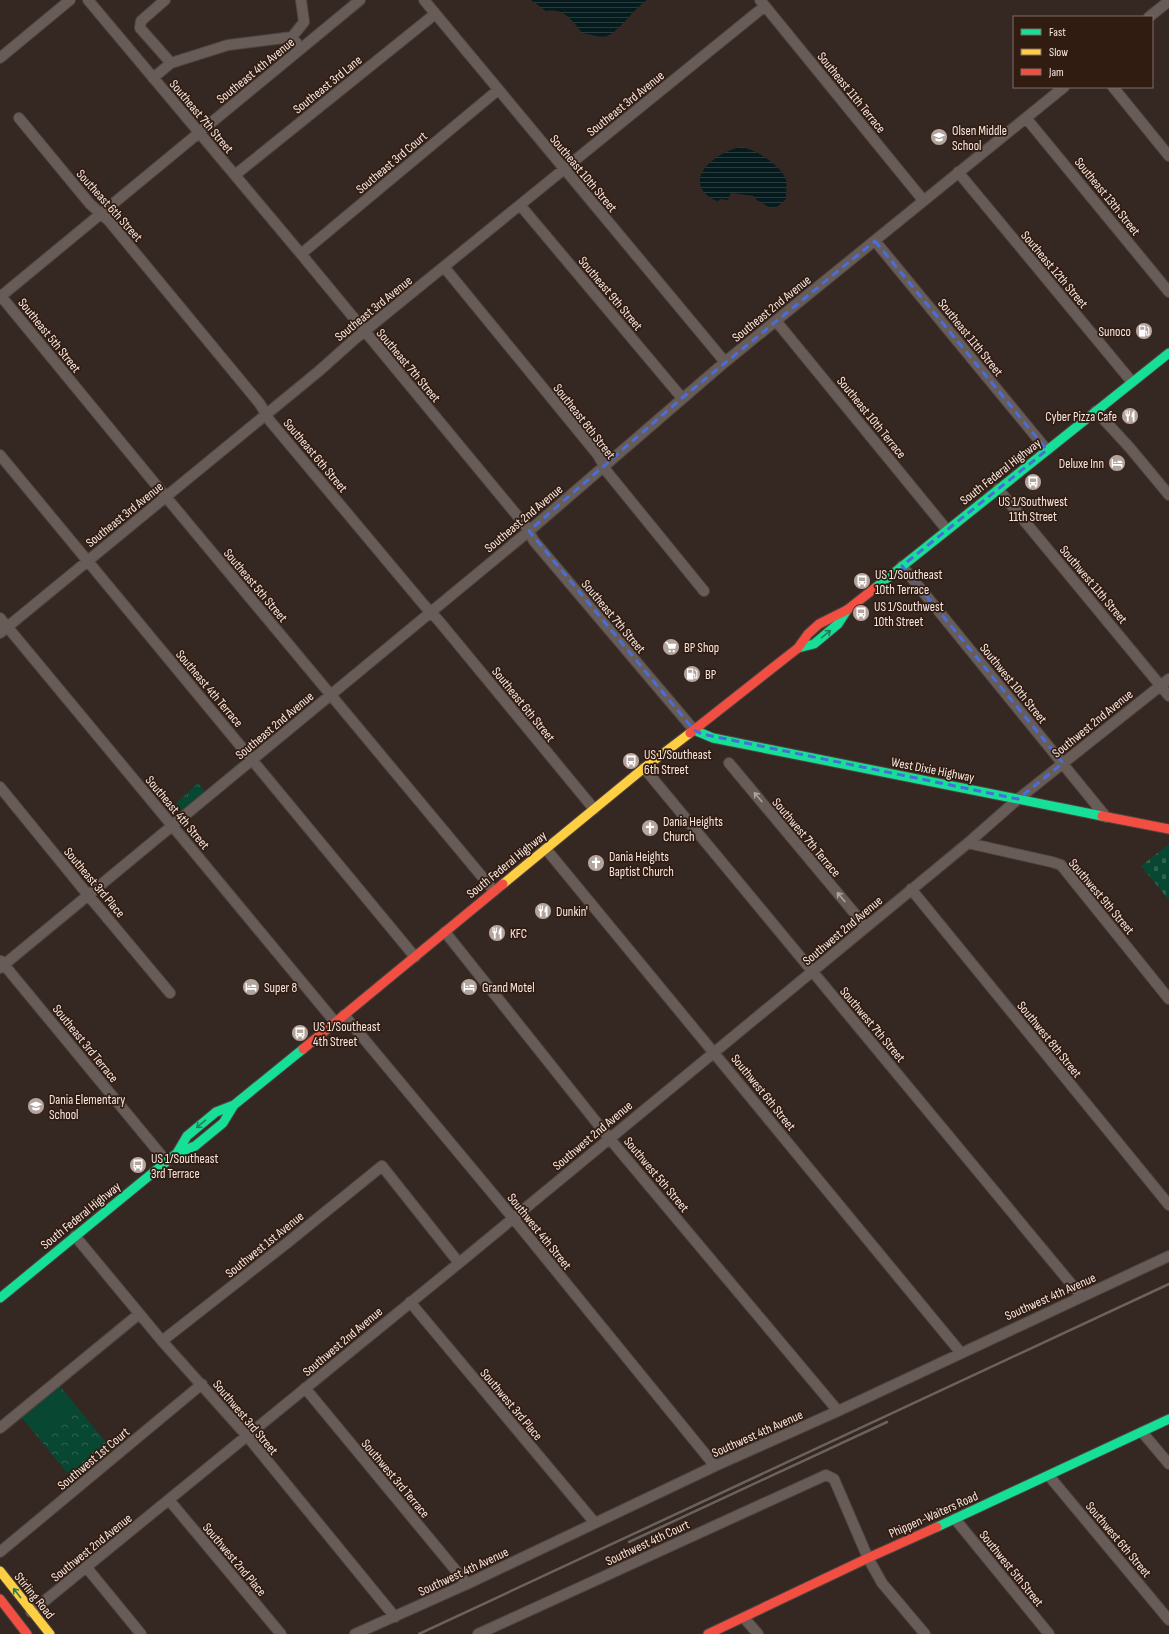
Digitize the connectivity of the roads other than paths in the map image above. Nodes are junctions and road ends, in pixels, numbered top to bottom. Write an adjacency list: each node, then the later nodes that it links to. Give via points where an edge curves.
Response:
1 (70, 0): 13 (street)
2 (88, 0): 15 (street, Southeast 7th Street)
3 (165, 0): 14 (street, via 141,21 140,28)
4 (301, 0): 11 (street, via 304,22)
5 (360, 0): 12 (street, Southeast 4th Avenue)
6 (424, 0): 9 (street, Southeast 10th Street)
7 (1169, 1): 10 (street)
8 (762, 3): 23 (street, Southeast 3rd Avenue); 26 (street, Southeast 11th Terrace)
9 (435, 14): 18 (street, Southeast 10th Street); 25 (street, Southeast 3rd Lane)
10 (1151, 16)
11 (292, 37): 12 (street); 14 (street, via 228,45)
12 (302, 48): 21 (street, Southeast 4th Avenue)
13 (0, 58)
14 (171, 63): 15 (street)
15 (153, 78): 21 (street, Southeast 7th Street)
16 (1063, 88): 20 (street, Southeast 2nd Avenue)
17 (1114, 88): 22 (street)
18 (498, 90): 23 (street, Southeast 10th Street); 30 (street, Southeast 3rd Court)
19 (19, 118): 28 (street, Southeast 6th Street)
20 (1026, 118): 24 (street, Southeast 2nd Avenue); 32 (street, Southeast 13th Street)
21 (199, 133): 25 (street, Southeast 7th Street); 28 (street, Southeast 4th Avenue)
22 (1169, 156)
23 (564, 170): 27 (street, Southeast 3rd Avenue); 37 (street, Southeast 10th Street)
24 (958, 172): 26 (street, Southeast 2nd Avenue); 38 (street, Southeast 12th Street)
25 (235, 175): 30 (street, Southeast 7th Street)
26 (923, 200): 29 (street, Southeast 2nd Avenue)
27 (520, 205): 31 (street, Southeast 3rd Avenue); 39 (street, Southeast 9th Street)
28 (101, 214): 33 (street, Southeast 4th Avenue); 41 (street, Southeast 6th Street)
29 (875, 241): 34 (street, Southeast 2nd Avenue); 42 (street, Southeast 11th Street)
30 (301, 254): 35 (street, Southeast 7th Street)
31 (444, 267): 35 (street, Southeast 3rd Avenue); 44 (street, Southeast 8th Street, via 598,455)
32 (1169, 292)
33 (0, 296): 47 (street, Southeast 5th Street)
34 (776, 321): 37 (street, Southeast 2nd Avenue); 48 (street, Southeast 10th Terrace)
35 (365, 331): 41 (street, Southeast 3rd Avenue); 49 (street, Southeast 7th Street)
36 (1169, 353): 38 (main road, South Federal Highway)
37 (725, 362): 39 (street, Southeast 2nd Avenue)
38 (1132, 382): 40 (main road, South Federal Highway)
39 (682, 398): 44 (street, Southeast 2nd Avenue)
40 (1096, 411): 42 (main road, South Federal Highway); 46 (street)
41 (266, 414): 47 (street, Southeast 3rd Avenue); 53 (street, Southeast 6th Street)
42 (1047, 450): 45 (main road, South Federal Highway)
43 (0, 456): 50 (street, Southeast 4th Terrace)
44 (604, 466): 49 (street, Southeast 2nd Avenue); 52 (street, Southeast 8th Street)
45 (998, 489): 48 (main road, South Federal Highway); 57 (street, Southwest 11th Street)
46 (1169, 495)
47 (166, 497): 50 (street, Southeast 3rd Avenue); 58 (street, Southeast 5th Street)
48 (947, 530): 51 (main road, South Federal Highway)
49 (529, 531): 53 (street, Southeast 2nd Avenue); 60 (street, Southeast 7th Street, via 539,547)
50 (87, 561): 55 (street, Southeast 3rd Avenue); 61 (street, Southeast 4th Terrace)
51 (902, 566): 60 (main road, South Federal Highway, via 847,610 838,624 814,644 798,648); 63 (street, Southwest 10th Street)
52 (704, 591)
53 (431, 612): 58 (street, Southeast 2nd Avenue); 67 (street, Southeast 6th Street)
54 (0, 618): 55 (street, Southeast 4th Street)
55 (3, 630): 69 (street, Southeast 4th Street)
56 (1169, 679): 57 (street, Southwest 2nd Avenue)
57 (1161, 685): 59 (street, Southwest 11th Street); 63 (street, Southwest 2nd Avenue)
58 (331, 695): 61 (street, Southeast 2nd Avenue); 74 (street, Southeast 5th Street)
59 (1169, 696)
60 (694, 730): 64 (main road, South Federal Highway); 66 (main road, West Dixie Highway, via 713,738)
61 (252, 760): 69 (street, Southeast 2nd Avenue); 78 (street, Southeast 4th Terrace)
62 (730, 763): 76 (street, Southwest 7th Terrace, one-way to 62, via 861,921)
63 (1063, 763): 66 (street, Southwest 2nd Avenue); 68 (street, Southwest 10th Street)
64 (644, 768): 67 (main road, South Federal Highway); 80 (street, Southwest 7th Street)
65 (0, 787): 75 (street, Southeast 3rd Place)
66 (1018, 799): 68 (main road, West Dixie Highway); 71 (street, Southwest 2nd Avenue)
67 (594, 810): 72 (main road, South Federal Highway)
68 (1106, 817): 70 (main road, West Dixie Highway)
69 (172, 826): 75 (street, Southeast 2nd Avenue); 84 (street, Southeast 4th Street)
70 (1169, 829)
71 (968, 843): 73 (street, Southwest 2nd Avenue); 82 (street, Southwest 9th Street, via 1061,865)
72 (546, 848): 74 (main road, South Federal Highway); 85 (street, Southwest 6th Street)
73 (911, 889): 76 (street, Southwest 2nd Avenue); 90 (street, Southwest 8th Street)
74 (494, 891): 77 (main road, South Federal Highway)
75 (88, 895): 79 (street, Southeast 2nd Avenue); 81 (street, Southeast 3rd Place)
76 (864, 928): 80 (street, Southwest 2nd Avenue)
77 (445, 932): 78 (main road, South Federal Highway); 87 (street, Southwest 5th Street)
78 (415, 957): 83 (main road, South Federal Highway)
79 (1, 964): 89 (street, Southeast 3rd Terrace)
80 (813, 971): 85 (street, Southwest 2nd Avenue); 95 (street, Southwest 7th Street)
81 (170, 993)
82 (1169, 999)
83 (344, 1015): 84 (main road, South Federal Highway); 91 (street, Southwest 4th Street)
84 (335, 1022): 86 (main road, South Federal Highway)
85 (715, 1052): 87 (street, Southwest 2nd Avenue); 100 (street, Southwest 6th Street)
86 (234, 1105): 88 (main road, South Federal Highway, one-way to 88, via 216,1112 187,1136); 88 (main road, South Federal Highway, via 223,1123 195,1146)
87 (609, 1138): 91 (street, Southwest 2nd Avenue); 103 (street, Southwest 5th Street)
88 (177, 1152): 89 (main road, South Federal Highway)
89 (166, 1161): 92 (main road, South Federal Highway)
90 (1169, 1206)
91 (513, 1218): 94 (street, Southwest 2nd Avenue); 109 (street, Southwest 4th Street)
92 (75, 1236): 96 (main road, South Federal Highway); 98 (street, Southwest 3rd Street)
93 (1169, 1256): 95 (street, Southwest 4th Avenue)
94 (460, 1263): 97 (street, Southwest 2nd Avenue); 99 (street, Southwest 1st Avenue, via 382,1166)
95 (1082, 1297): 100 (street, Southwest 4th Avenue)
96 (0, 1298)
97 (410, 1302): 102 (street, Southwest 2nd Avenue); 113 (street, Southwest 3rd Place)
98 (139, 1314): 99 (street, Southwest 3rd Street); 105 (street)
99 (162, 1341): 101 (street, Southwest 3rd Street)
100 (960, 1352): 103 (street, Southwest 4th Avenue)
101 (202, 1384): 107 (street, Southwest 3rd Street); 114 (street, Southwest 1st Court)
102 (305, 1388): 107 (street, Southwest 2nd Avenue); 118 (street, Southwest 3rd Terrace)
103 (838, 1411): 109 (street, Southwest 4th Avenue)
104 (1169, 1419): 106 (main road, Phippen-Waiters Road)
105 (0, 1428)
106 (1142, 1432): 108 (street); 110 (main road, Phippen-Waiters Road)
107 (247, 1436): 111 (street, Southwest 2nd Avenue); 121 (street, Southwest 3rd Street)
108 (1169, 1464)
109 (714, 1466): 113 (street, Southwest 4th Avenue)
110 (1049, 1476): 112 (main road, Phippen-Waiters Road); 123 (street, Southwest 6th Street)
111 (169, 1500): 116 (street, Southwest 2nd Avenue); 127 (street, Southwest 2nd Place)
112 (955, 1519): 115 (main road, Phippen-Waiters Road); 133 (street, Southwest 5th Street)
113 (595, 1523): 118 (street, Southwest 4th Avenue)
114 (0, 1552)
115 (868, 1558): 122 (main road, Phippen-Waiters Road); 129 (street, Southwest 4th Court, via 834,1479 826,1474); 132 (street, via 882,1583)
116 (86, 1568): 120 (street, Southwest 2nd Avenue); 126 (street)
117 (0, 1571): 120 (main road, Stirling Road, one-way to 117)
118 (467, 1584): 121 (street, Southwest 4th Avenue)
119 (0, 1599): 124 (main road)
120 (31, 1612): 125 (main road, Stirling Road)
121 (395, 1617): 128 (street, Southwest 4th Avenue)
122 (744, 1618): 130 (main road, Phippen-Waiters Road); 131 (street)
123 (1169, 1620)
124 (27, 1634)
125 (50, 1634)
126 (141, 1634)
127 (281, 1634)
128 (355, 1634)
129 (478, 1634)
130 (708, 1634)
131 (758, 1634)
132 (925, 1634)
133 (1049, 1634)

